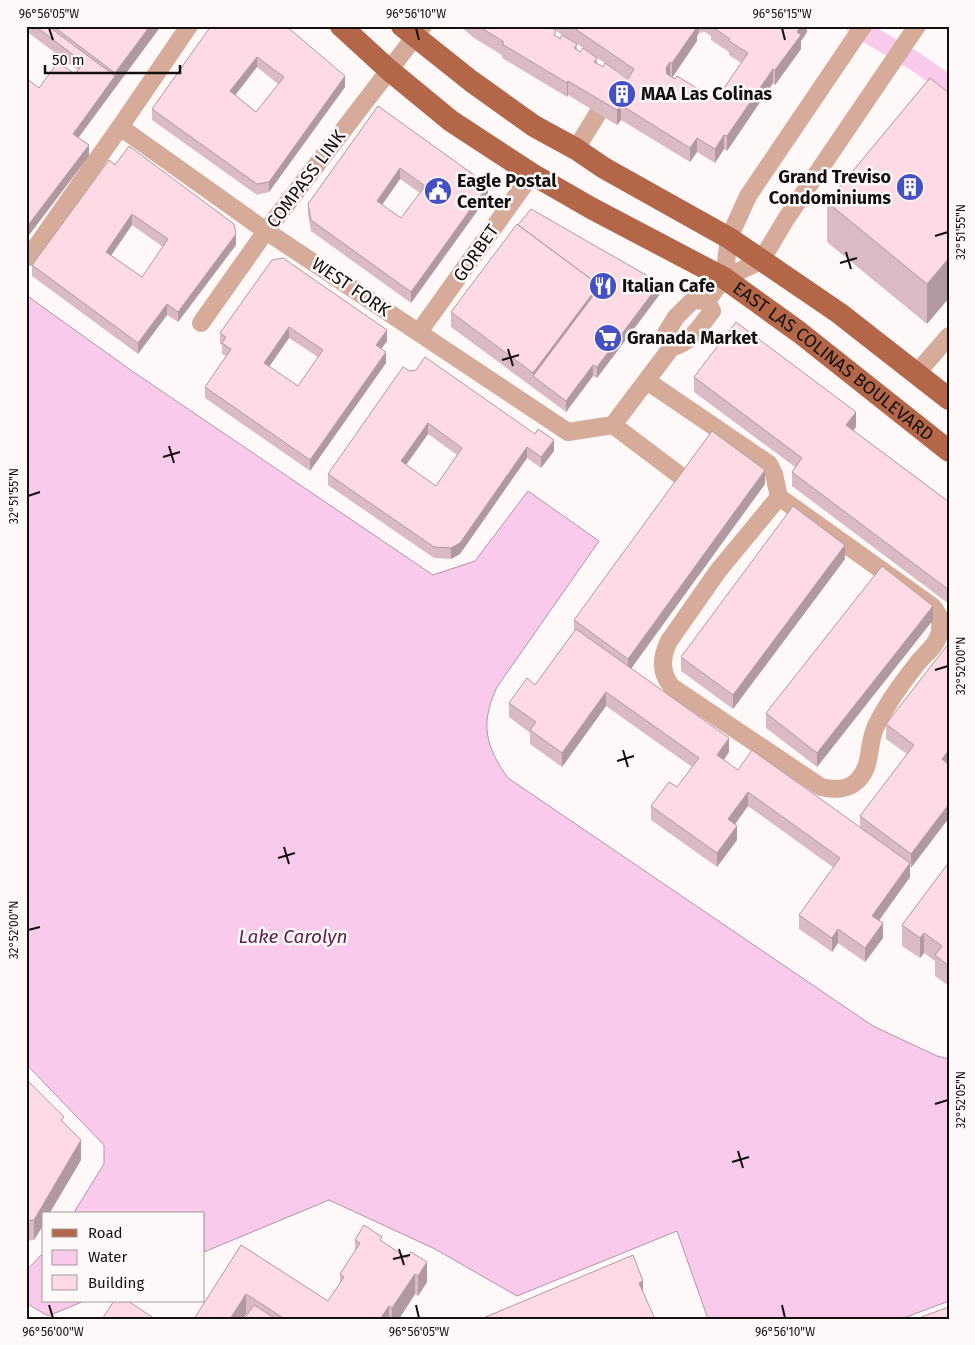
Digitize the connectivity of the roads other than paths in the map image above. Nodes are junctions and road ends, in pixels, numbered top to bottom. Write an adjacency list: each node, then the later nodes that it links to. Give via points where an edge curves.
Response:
1 (189, 26): 8 (street)
2 (342, 26): 6 (main road, EAST LAS COLINAS BOULEVARD)
3 (863, 26): 12 (street, via 748,196)
4 (917, 26): 14 (street)
5 (413, 30): 6 (street, COMPASS LINK); 9 (main road, EAST LAS COLINAS BOULEVARD, via 470,81 534,126)
6 (390, 70): 10 (main road, EAST LAS COLINAS BOULEVARD, via 451,121); 11 (street, COMPASS LINK)
7 (598, 113): 9 (street)
8 (120, 127): 11 (street, WEST FORK); 13 (street)
9 (576, 149): 12 (main road, EAST LAS COLINAS BOULEVARD)
10 (532, 174): 15 (main road, EAST LAS COLINAS BOULEVARD); 18 (street, GORBET, via 496,239)
11 (266, 231): 17 (street, COMPASS LINK); 18 (street, WEST FORK)
12 (729, 238): 14 (main road, EAST LAS COLINAS BOULEVARD); 15 (street)
13 (29, 257)
14 (761, 261): 15 (street); 21 (main road, EAST LAS COLINAS BOULEVARD, via 839,313)
15 (724, 278): 16 (street); 25 (main road, EAST LAS COLINAS BOULEVARD, via 799,332)
16 (707, 301): 20 (street, via 712,311 685,343); 20 (street, via 692,300 676,317 666,333)
17 (201, 323)
18 (419, 332): 24 (street, WEST FORK, via 568,432)
19 (949, 336): 21 (street)
20 (671, 348): 22 (street)
21 (916, 374): 23 (main road, EAST LAS COLINAS BOULEVARD)
22 (647, 381): 24 (street); 27 (street, via 769,464)
23 (949, 399)
24 (613, 425): 26 (street)
25 (949, 451)
26 (686, 480)
27 (779, 497): 27 (street, via 932,606 938,615 940,624 935,644 917,663 875,728 870,755 861,776 851,786 821,787 672,688 663,670 669,641 718,571)

